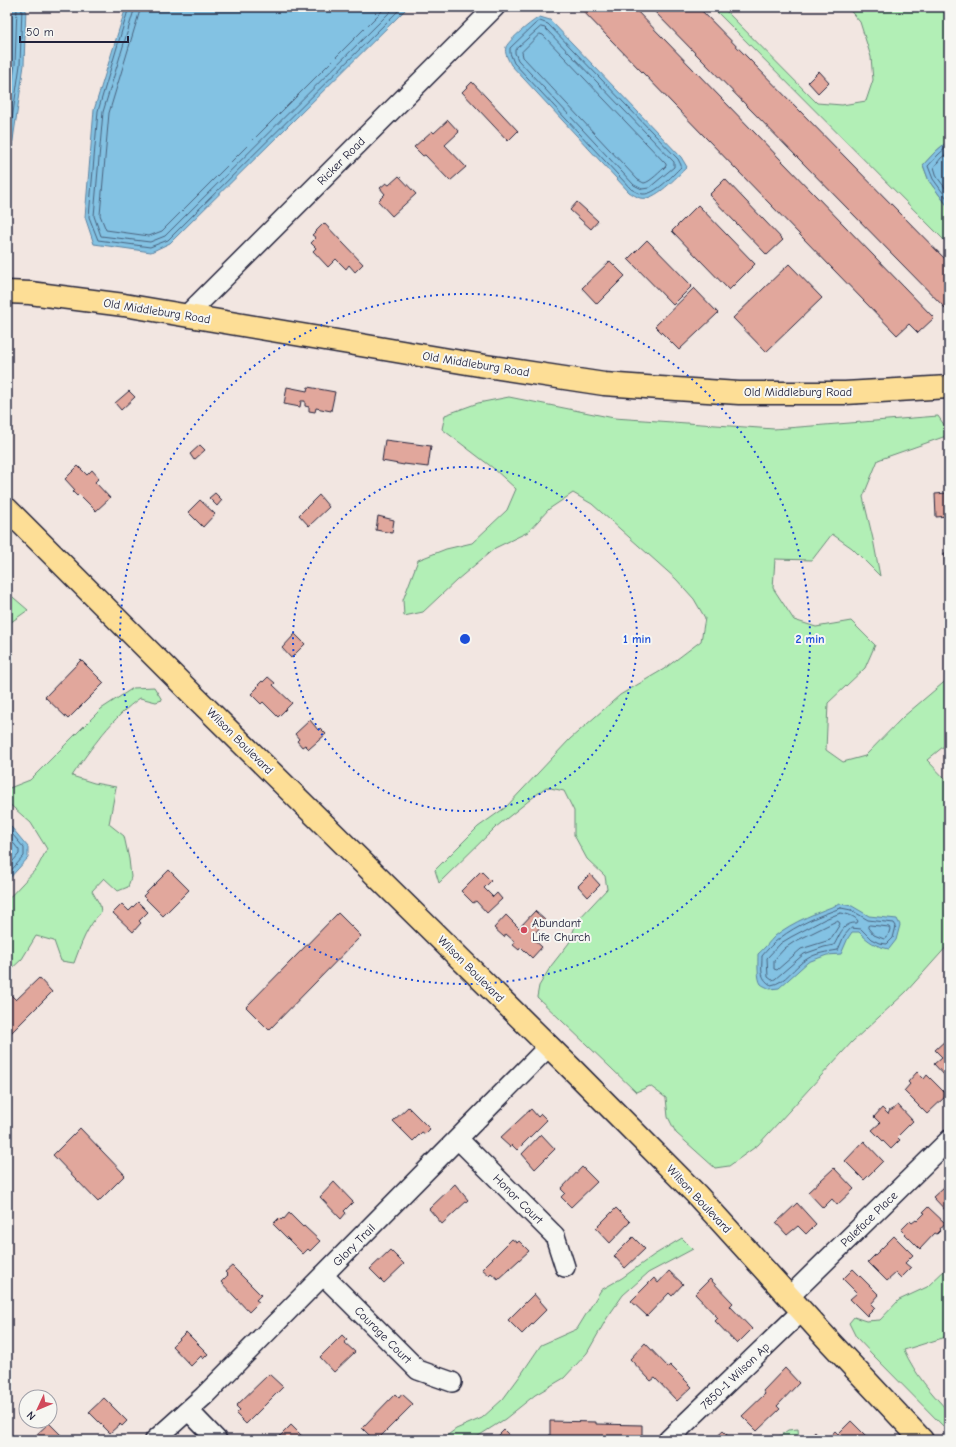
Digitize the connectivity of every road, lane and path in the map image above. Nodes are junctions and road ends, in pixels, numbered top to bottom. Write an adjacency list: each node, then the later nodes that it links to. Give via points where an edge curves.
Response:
1 (495, 7): 3 (street, Ricker Road)
2 (7, 292): 3 (main road, Old Middleburg Road, via 80,299)
3 (186, 315): 4 (main road, Old Middleburg Road, via 604,384 739,392 845,393)
4 (949, 387)
5 (7, 509): 6 (main road, Wilson Boulevard)
6 (549, 1046): 7 (street, Glory Trail); 11 (main road, Wilson Boulevard, via 696,1194)
7 (458, 1139): 9 (street, Honor Court, via 555,1236); 10 (street, Glory Trail)
8 (949, 1140): 11 (street, Paleface Place)
9 (565, 1267)
10 (323, 1275): 12 (street, Courage Court, via 418,1370); 13 (street, Glory Trail)
11 (796, 1304): 16 (street, 7850-1 Wilson Ap); 17 (main road, Wilson Boulevard)
12 (452, 1382)
13 (189, 1411): 14 (street, Glory Trail); 15 (street)
14 (155, 1440)
15 (217, 1440)
16 (668, 1440)
17 (922, 1440)

